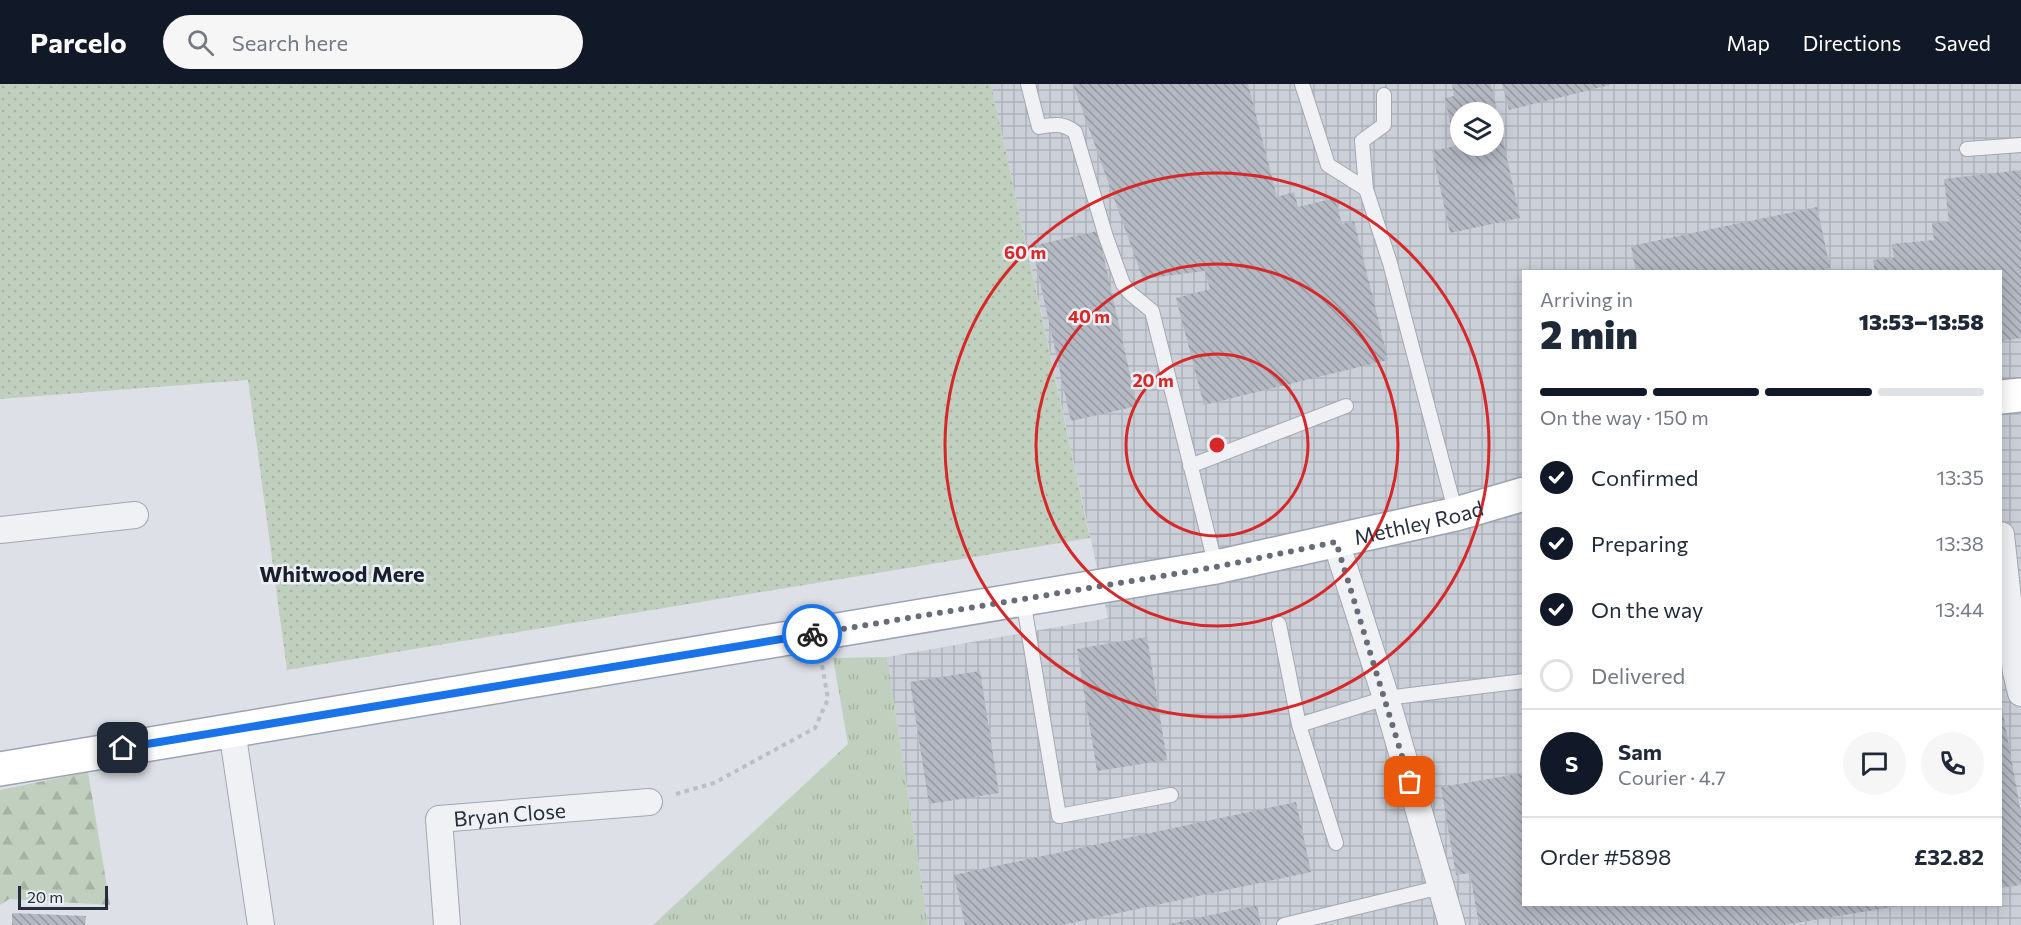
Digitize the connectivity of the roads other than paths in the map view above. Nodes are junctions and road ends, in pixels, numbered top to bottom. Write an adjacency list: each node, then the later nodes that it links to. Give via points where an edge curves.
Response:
1 (1028, 84): 10 (lane, via 1039,127 1056,124 1075,132 1123,284 1152,311)
2 (1302, 84): 6 (lane, via 1328,165)
3 (1384, 95): 6 (lane, via 1384,125 1362,141)
4 (2021, 144): 5 (lane)
5 (1967, 149)
6 (1366, 189): 12 (lane, via 1390,263)
7 (2021, 395): 8 (main road)
8 (2002, 397)
9 (1346, 406): 10 (lane)
10 (1190, 466): 17 (lane)
11 (1522, 495): 12 (main road, Methley Road)
12 (1456, 514): 15 (main road, Methley Road)
13 (135, 515): 14 (street)
14 (0, 530)
15 (1336, 542): 17 (main road, Methley Road); 22 (street)
16 (2002, 544): 21 (street)
17 (1216, 567): 18 (main road, Methley Road)
18 (1023, 598): 24 (main road, Methley Road); 26 (lane, via 1059,816)
19 (1279, 624): 23 (lane)
20 (1522, 681): 22 (lane)
21 (2021, 693)
22 (1386, 698): 23 (lane); 29 (street)
23 (1299, 724): 28 (lane)
24 (232, 730): 25 (main road, Methley Road); 31 (street)
25 (0, 769)
26 (1171, 795)
27 (649, 802): 32 (street, Bryan Close, via 439,819)
28 (1336, 843)
29 (1441, 887): 30 (lane); 34 (street)
30 (1340, 919): 33 (lane)
31 (261, 925)
32 (447, 925)
33 (1284, 925)
34 (1452, 925)

